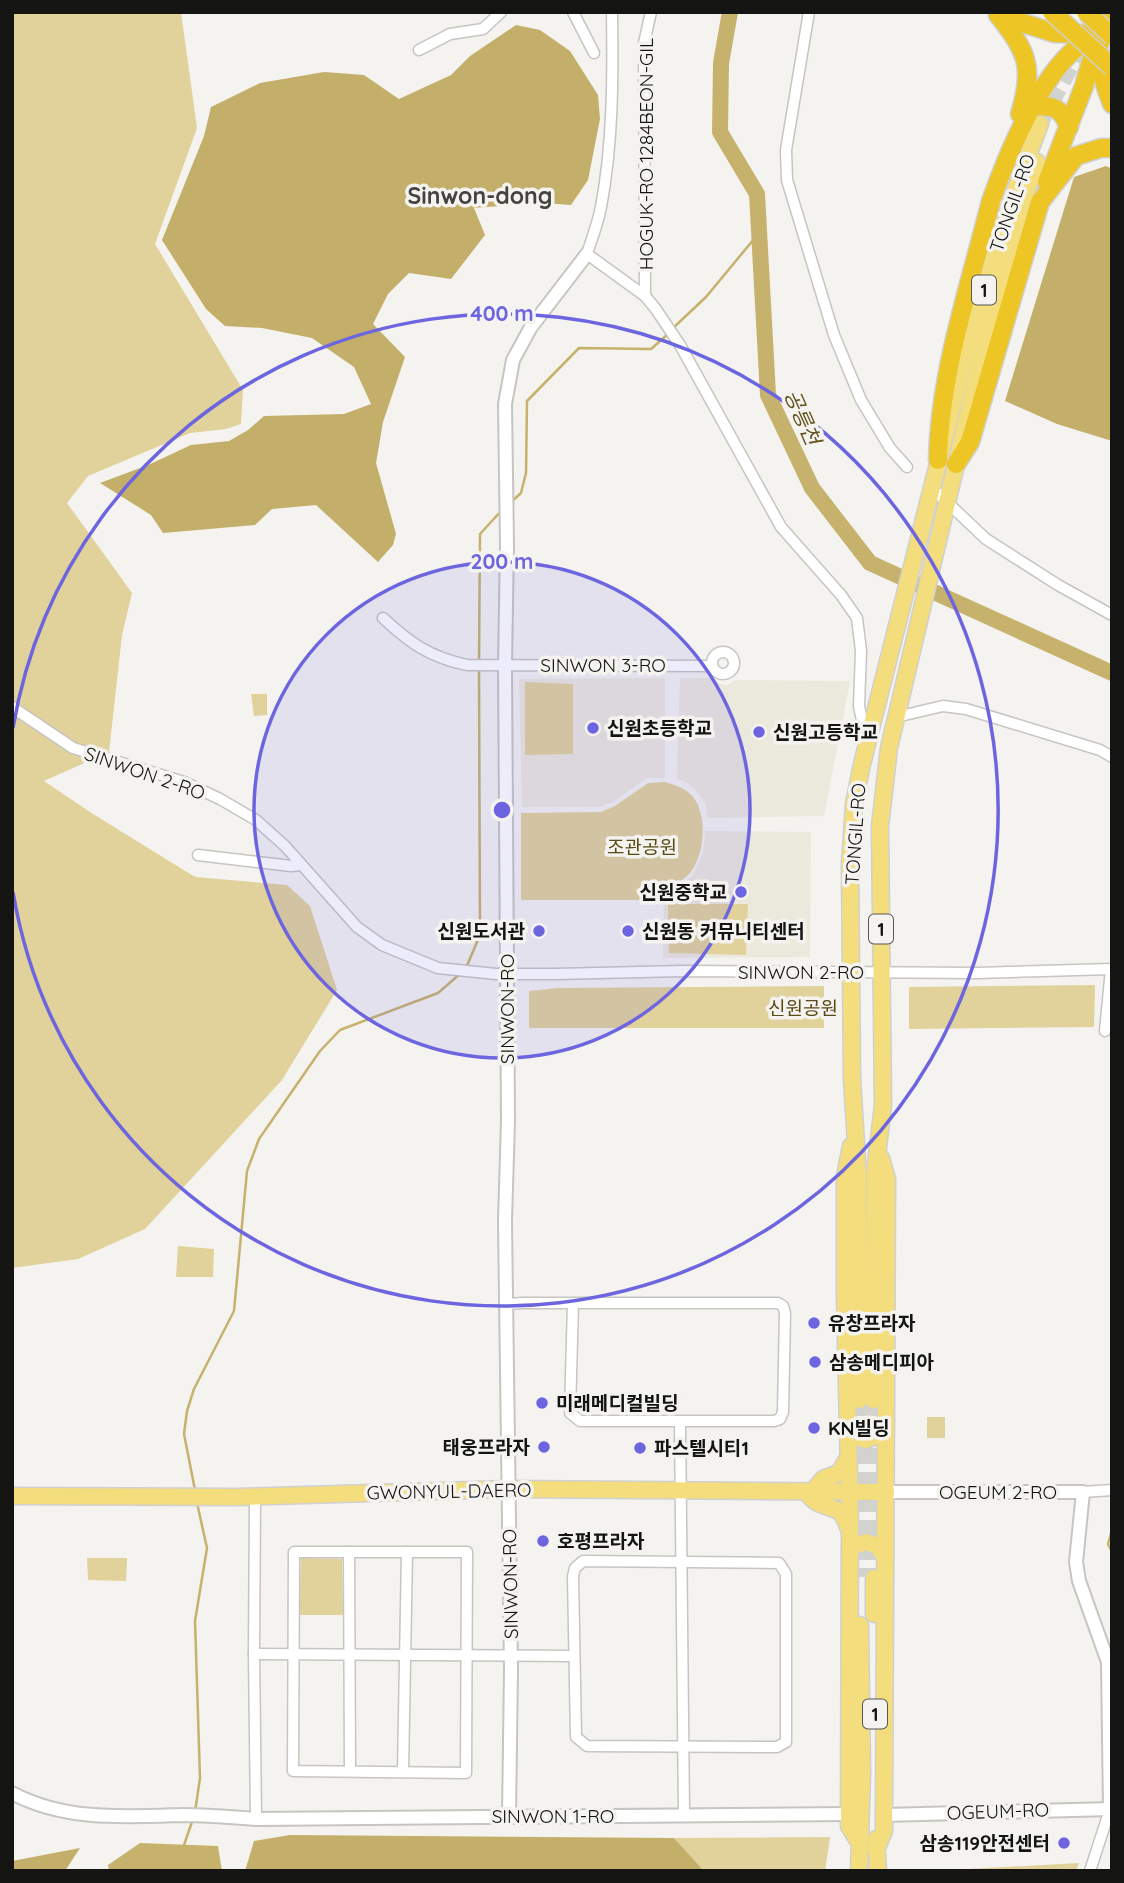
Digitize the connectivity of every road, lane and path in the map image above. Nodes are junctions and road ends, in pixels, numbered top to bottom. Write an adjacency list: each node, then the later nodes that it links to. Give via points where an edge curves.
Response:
1 (500, 12): 12 (street, via 483,29 450,34)
2 (573, 12): 13 (street)
3 (612, 12): 21 (street, HOGUK-RO 1284BEON-GIL, via 608,156 601,210)
4 (651, 12): 22 (street, HOGUK-RO 1284BEON-GIL, via 644,43)
5 (808, 12): 25 (street, via 786,150 787,180 834,335 862,400 890,448)
6 (1052, 12): 14 (highway, bridge)
7 (1086, 12): 11 (highway, bridge)
8 (1092, 12): 11 (highway)
9 (1105, 12): 11 (highway)
10 (997, 14): 11 (highway, via 1054,33); 19 (highway, via 1017,39 1028,66 1028,86)
11 (1108, 32): 15 (highway, via 1102,80); 16 (highway, via 1076,48); 17 (highway)
12 (419, 50)
13 (594, 53)
14 (1112, 67)
15 (1112, 104)
16 (1030, 106): 17 (highway, via 1056,108); 19 (highway)
17 (1069, 127): 20 (highway)
18 (1112, 148): 20 (highway, via 1076,156)
19 (1000, 174): 23 (highway, via 946,380)
20 (1040, 202): 24 (highway, via 970,442)
21 (587, 254): 22 (street); 30 (street, SINWON-RO, via 531,327 513,360 505,404 508,545)
22 (645, 296): 34 (street, via 680,345 781,527 857,618 859,706)
23 (938, 460): 24 (main road, TONGIL-RO / 1, via 1010,204 1044,128); 26 (main road, TONGIL-RO / 1)
24 (956, 464): 27 (main road, TONGIL-RO / 1)
25 (907, 467)
26 (931, 487): 27 (street); 34 (main road, TONGIL-RO / 1)
27 (947, 504): 28 (street, via 986,539); 33 (main road, TONGIL-RO / 1)
28 (1112, 615)
29 (383, 618): 30 (street, SINWON 3-RO, via 429,653 467,665)
30 (499, 665): 31 (street, SINWON 3-RO); 41 (street, SINWON-RO)
31 (712, 666)
32 (12, 708): 37 (street, SINWON 2-RO, via 73,748 184,782 220,799 256,820)
33 (897, 717): 35 (street, via 943,706 966,709); 40 (main road, TONGIL-RO / 1, via 880,825)
34 (867, 743): 39 (main road, TONGIL-RO / 1, via 851,836)
35 (1112, 757)
36 (198, 855): 37 (street)
37 (301, 865): 41 (street, SINWON 2-RO, via 357,926 382,945 438,968)
38 (1111, 970): 40 (street, SINWON 2-RO); 42 (street)
39 (851, 971): 40 (street, SINWON 2-RO); 41 (street, SINWON 2-RO); 43 (main road, TONGIL-RO / 1)
40 (881, 972): 44 (main road, TONGIL-RO / 1, via 883,1105)
41 (508, 974): 46 (street, SINWON-RO)
42 (1105, 1031)
43 (856, 1119): 44 (main road, TONGIL-RO / 1, via 866,1400); 49 (main road, via 845,1176)
44 (878, 1143): 47 (main road, via 887,1179)
45 (573, 1303): 46 (street); 48 (street, via 570,1413 580,1421); 48 (street, via 783,1306 780,1419)
46 (508, 1304): 51 (street, SINWON-RO)
47 (886, 1421): 49 (main road, via 866,1440 856,1437); 56 (main road)
48 (680, 1423): 52 (street)
49 (849, 1425): 50 (main road)
50 (849, 1456): 54 (main road, via 839,1473); 55 (main road)
51 (508, 1489): 52 (main road, GWONYUL-DAERO); 59 (main road, GWONYUL-DAERO); 71 (street, SINWON-RO)
52 (679, 1490): 54 (main road, GWONYUL-DAERO); 65 (street)
53 (1108, 1490): 57 (street)
54 (809, 1491): 55 (main road, GWONYUL-DAERO); 60 (main road, via 816,1503 843,1514)
55 (850, 1492): 56 (main road, GWONYUL-DAERO); 60 (main road)
56 (886, 1492): 57 (street, OGEUM 2-RO); 64 (main road)
57 (1083, 1492): 73 (street, OGEUM 2-RO, via 1076,1562)
58 (12, 1496): 59 (main road, GWONYUL-DAERO)
59 (255, 1496): 66 (street)
60 (850, 1530): 63 (main road)
61 (349, 1552): 62 (street); 67 (street, via 294,1552); 68 (street)
62 (407, 1552): 69 (street); 70 (street, via 467,1552)
63 (850, 1552): 64 (main road, via 866,1542 878,1546); 79 (main road)
64 (885, 1558): 81 (main road)
65 (680, 1561): 72 (street, via 583,1560 573,1576); 74 (street); 74 (street, via 779,1563 786,1574 786,1742 777,1747)
66 (254, 1654): 67 (street); 83 (street)
67 (293, 1654): 68 (street); 75 (street, via 293,1771)
68 (349, 1654): 69 (street); 75 (street)
69 (405, 1655): 70 (street); 76 (street)
70 (468, 1655): 71 (street); 76 (street, via 466,1773)
71 (510, 1655): 72 (street, SINWON-RO); 82 (street, SINWON-RO)
72 (573, 1656): 74 (street, via 576,1737 581,1743)
73 (1110, 1662): 78 (street, OGEUM 2-RO)
74 (683, 1746): 80 (street)
75 (350, 1771): 76 (street)
76 (404, 1771)
77 (12, 1793): 83 (street, SINWON 1-RO, via 70,1814)
78 (1111, 1809): 81 (street, OGEUM-RO); 88 (street)
79 (849, 1814): 80 (street, SINWON 1-RO); 84 (main road, via 849,1826)
80 (684, 1815): 82 (street, SINWON 1-RO)
81 (884, 1815): 85 (main road, via 884,1831)
82 (509, 1816): 83 (street, SINWON 1-RO)
83 (256, 1819)
84 (860, 1844): 85 (main road, 1, via 867,1577); 86 (main road, 1)
85 (876, 1850): 87 (main road, 1)
86 (859, 1871)
87 (878, 1871)
88 (1090, 1871)

